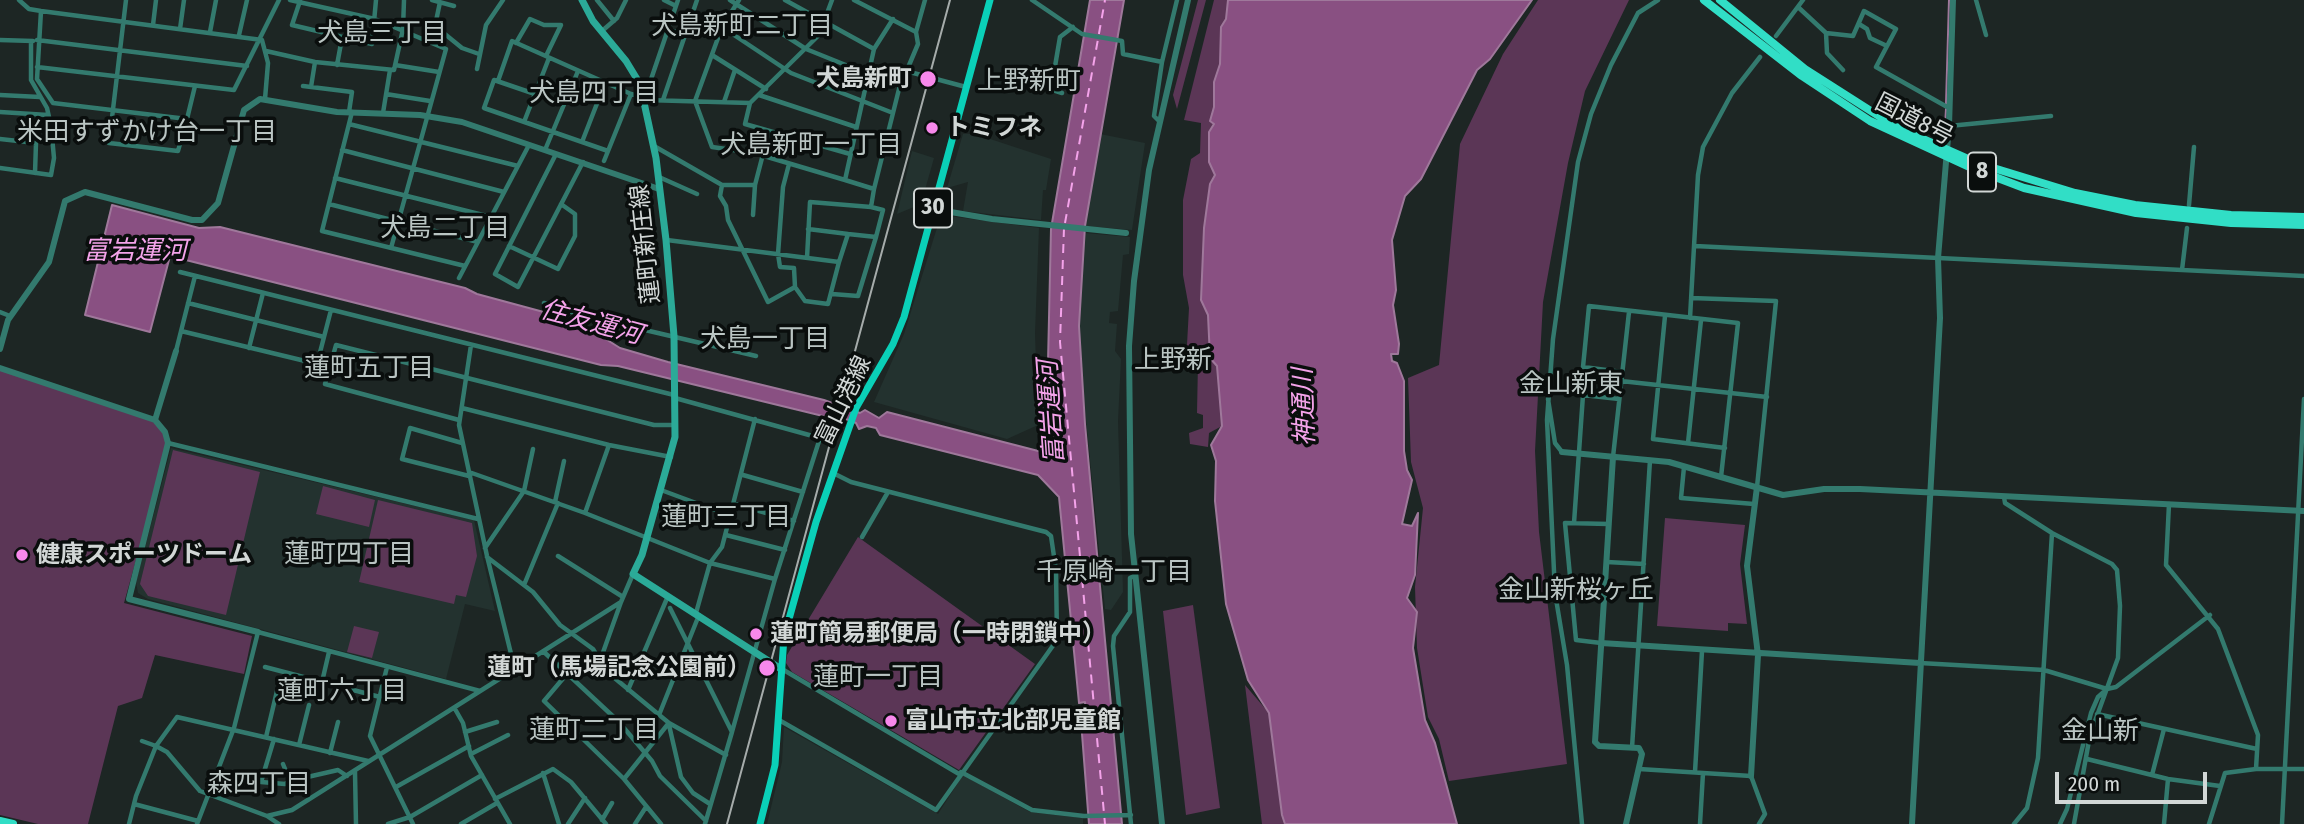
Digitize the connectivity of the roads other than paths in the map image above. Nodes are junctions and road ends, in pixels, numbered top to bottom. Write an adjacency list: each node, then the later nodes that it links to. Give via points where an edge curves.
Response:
1 (19, 0): 41 (street, via 29,9)
2 (126, 0): 45 (street)
3 (156, 0): 48 (street)
4 (184, 0): 51 (street)
5 (216, 0): 54 (street)
6 (247, 0): 58 (street)
7 (279, 0): 64 (street)
8 (290, 0): 33 (street)
9 (376, 0): 42 (street)
10 (404, 0): 52 (street)
11 (432, 0): 35 (street)
12 (503, 0): 72 (street, via 486,25)
13 (597, 0): 44 (street)
14 (626, 0): 44 (street)
15 (664, 0): 39 (street)
16 (678, 0): 39 (street)
17 (697, 0): 59 (street)
18 (730, 0): 36 (street)
19 (785, 0): 46 (street)
20 (832, 0): 46 (street)
21 (854, 0): 43 (street)
22 (916, 0): 37 (street)
23 (990, 0): 97 (main road, 富山港線 / 30)
24 (1032, 0): 50 (street)
25 (1177, 0): 77 (street)
26 (1188, 0): 126 (street)
27 (1658, 0): 228 (street, via 1638,13 1591,114 1578,162 1558,293)
28 (1704, 0): 144 (highway, 国道8号 / 8, via 1834,98 1902,138)
29 (1720, 0): 144 (highway, 国道8号 / 8, via 1805,69)
30 (1803, 0): 40 (street)
31 (1953, 0): 116 (street)
32 (1976, 0): 60 (street)
33 (300, 1): 42 (street); 62 (street, via 292,25)
34 (581, 1): 55 (main road, 蓮町新庄線)
35 (440, 2): 38 (street); 72 (street, via 435,26 462,48)
36 (738, 2): 49 (street); 68 (street)
37 (924, 2): 56 (street)
38 (454, 6)
39 (676, 6): 53 (street)
40 (1798, 7): 57 (street); 61 (street)
41 (41, 11): 45 (street); 65 (street)
42 (375, 19): 52 (street); 62 (street, via 372,44)
43 (893, 19): 56 (street); 69 (street)
44 (614, 21): 55 (street)
45 (124, 22): 48 (street); 70 (street)
46 (823, 23): 68 (street); 69 (street)
47 (1859, 24): 57 (street, via 1853,36); 67 (street, via 1870,38); 67 (street, via 1864,12 1896,29)
48 (153, 25): 51 (street)
49 (722, 27): 73 (street); 84 (street)
50 (1073, 27): 77 (street, via 1082,34 1122,41 1123,54); 100 (street, via 1060,37)
51 (180, 29): 54 (street)
52 (403, 29): 79 (street); 89 (street, via 446,50)
53 (668, 29): 59 (street); 109 (street)
54 (210, 32): 58 (street)
55 (601, 32): 109 (main road, 蓮町新庄線, via 637,76)
56 (916, 32): 88 (street, via 918,44)
57 (1826, 33): 86 (street, via 1827,53)
58 (239, 35): 64 (street)
59 (685, 35): 110 (street)
60 (1986, 35)
61 (1776, 36)
62 (342, 38): 78 (street)
63 (0, 40): 65 (street)
64 (262, 40): 71 (street); 80 (street)
65 (35, 41): 70 (street); 81 (street); 107 (street, via 32,80)
66 (516, 43): 74 (street); 74 (street, via 530,19 561,25); 93 (street, via 512,41)
67 (1887, 46): 116 (street, via 1876,67)
68 (806, 49): 84 (street); 90 (street)
69 (874, 49): 90 (street)
70 (120, 50): 80 (street); 91 (street)
71 (266, 51): 76 (street); 108 (street)
72 (479, 54): 82 (street)
73 (712, 55): 83 (street); 113 (street)
74 (548, 57): 87 (street); 103 (street)
75 (1760, 57): 181 (street, via 1732,93 1703,147)
76 (315, 62): 78 (street); 98 (street)
77 (1162, 62): 126 (street, via 1153,116)
78 (337, 65): 85 (street)
79 (396, 65): 85 (street); 89 (street)
80 (247, 66): 95 (street, via 234,90)
81 (37, 67): 91 (street); 117 (street, via 37,79 53,103)
82 (477, 69)
83 (735, 69): 99 (street); 114 (street)
84 (786, 69): 99 (street); 112 (street)
85 (390, 70): 102 (street)
86 (1843, 70)
87 (578, 71): 94 (street); 132 (street)
88 (906, 71): 97 (street); 121 (street)
89 (439, 72): 111 (street)
90 (868, 74): 112 (street)
91 (117, 77): 95 (street); 117 (street)
92 (1022, 80): 100 (street)
93 (498, 81): 103 (street); 127 (street, via 494,79 484,108)
94 (605, 83): 104 (street); 135 (street)
95 (195, 86): 125 (street)
96 (303, 86): 98 (street)
97 (966, 87): 167 (main road, 富山港線 / 30)
98 (311, 88): 119 (street, via 352,92)
99 (766, 89): 106 (street)
100 (1051, 90): 101 (street)
101 (1062, 93)
102 (386, 94): 111 (street); 120 (street)
103 (535, 94): 127 (street)
104 (631, 94): 109 (street); 141 (street)
105 (0, 95): 107 (street)
106 (759, 95): 115 (street); 130 (street)
107 (41, 97): 122 (street)
108 (265, 99): 119 (street); 204 (street, via 244,110 218,203 202,220 85,192 71,195 62,210 50,262)
109 (645, 99): 110 (street); 137 (main road, 蓮町新庄線)
110 (663, 100): 113 (street)
111 (430, 101): 123 (street)
112 (862, 101): 121 (street); 130 (street)
113 (695, 102): 114 (street); 145 (street, via 712,148)
114 (724, 102): 115 (street)
115 (750, 103): 131 (street, via 745,124)
116 (1950, 108): 129 (street)
117 (113, 110): 125 (street); 125 (street, via 109,143 178,151)
118 (0, 112): 122 (street)
119 (350, 112): 120 (street); 128 (street)
120 (383, 113): 123 (street)
121 (893, 113): 159 (street)
122 (48, 115): 152 (street, via 54,158 51,175)
123 (425, 116): 134 (street); 136 (street, via 462,122)
124 (2051, 116): 129 (street)
125 (187, 119)
126 (1158, 121): 283 (street, via 1143,209 1129,346)
127 (524, 122): 132 (street)
128 (349, 124): 134 (street); 139 (street)
129 (1949, 126): 144 (street)
130 (856, 127): 143 (street)
131 (769, 131): 143 (street); 145 (street)
132 (553, 132): 135 (street); 140 (street)
133 (0, 139): 152 (street, via 36,143)
134 (419, 141): 149 (street); 151 (street)
135 (582, 142): 141 (street)
136 (529, 144): 140 (street); 149 (street)
137 (654, 146): 153 (main road, 蓮町新庄線); 156 (street)
138 (2194, 147): 165 (street)
139 (342, 150): 151 (street); 154 (street)
140 (545, 150): 142 (street)
141 (608, 151): 146 (street)
142 (556, 153): 147 (street); 180 (street)
143 (850, 154): 155 (street)
144 (1947, 154): 170 (highway, 国道8号 / 8, via 2026,180 2136,205); 172 (highway, 国道8号 / 8, via 2024,188 2136,213); 187 (street)
145 (762, 156): 148 (street); 157 (street)
146 (604, 161)
147 (583, 162): 158 (street); 164 (street)
148 (789, 164): 155 (street); 184 (street)
149 (518, 166): 160 (street)
150 (0, 168): 152 (street)
151 (412, 168): 160 (street); 162 (street)
152 (35, 173)
153 (658, 176): 158 (main road, 蓮町新庄線); 161 (street)
154 (335, 178): 162 (street); 163 (street)
155 (845, 180): 159 (street)
156 (722, 185): 157 (street); 183 (street, via 720,195)
157 (755, 185): 168 (street)
158 (659, 189): 178 (main road, 蓮町新庄線)
159 (874, 189): 166 (street)
160 (504, 192): 169 (street)
161 (697, 194)
162 (405, 195): 169 (street); 171 (street)
163 (329, 204): 171 (street); 182 (street, via 322,231)
164 (561, 204): 185 (street); 185 (street, via 575,214 575,236 558,269)
165 (2189, 205)
166 (871, 208): 174 (street, via 810,202); 177 (street, via 883,210)
167 (933, 209): 175 (street); 249 (main road, 富山港線 / 30, via 899,330 856,408)
168 (753, 215)
169 (491, 216): 179 (street)
170 (2304, 217)
171 (398, 222): 179 (street); 182 (street)
172 (2304, 225)
173 (2187, 228): 190 (street)
174 (808, 229): 176 (street); 186 (street)
175 (1126, 233)
176 (848, 234): 177 (street); 188 (street)
177 (876, 237): 197 (street, via 858,296)
178 (666, 240): 183 (street); 210 (main road, 蓮町新庄線)
179 (478, 242): 189 (street)
180 (509, 246): 185 (street); 185 (street, via 495,274 518,287)
181 (1695, 246): 187 (street); 198 (street)
182 (391, 248): 189 (street)
183 (741, 251): 184 (street); 195 (street, via 768,302)
184 (778, 254): 186 (street); 195 (street, via 780,267 794,268)
185 (533, 258)
186 (807, 258): 188 (street)
187 (1938, 258): 190 (street); 258 (street, via 1940,318)
188 (839, 262): 197 (street)
189 (465, 266): 194 (street)
190 (2182, 270): 193 (street)
191 (180, 271): 192 (street)
192 (195, 276): 196 (street); 199 (street)
193 (2304, 276)
194 (459, 278)
195 (795, 287): 197 (street, via 805,301 828,304)
196 (263, 293): 201 (street); 207 (street)
197 (832, 294)
198 (1691, 298): 206 (street); 227 (street, via 1776,301)
199 (188, 303): 207 (street); 209 (street)
200 (544, 303): 210 (street)
201 (331, 310): 211 (street); 212 (street)
202 (0, 312): 204 (street)
203 (1629, 312): 205 (street); 220 (street); 220 (street, via 1589,306 1583,367)
204 (10, 316): 214 (street)
205 (1665, 316): 206 (street); 223 (street)
206 (1690, 318): 208 (street)
207 (256, 320): 211 (street); 213 (street)
208 (1701, 320): 224 (street); 225 (street, via 1738,323)
209 (181, 331): 213 (street); 215 (street)
210 (674, 336): 216 (street); 226 (main road, 蓮町新庄線)
211 (324, 337): 217 (street)
212 (471, 345): 221 (street); 226 (street)
213 (249, 348): 217 (street)
214 (0, 349)
215 (176, 351): 233 (street)
216 (756, 356)
217 (317, 364): 218 (street)
218 (330, 367): 221 (street, via 335,345); 234 (street, via 325,384)
219 (0, 368): 233 (street)
220 (1622, 372): 222 (street)
221 (464, 378): 231 (street); 235 (street, via 654,425)
222 (1621, 381): 223 (street); 229 (street)
223 (1658, 385): 224 (street); 238 (street, via 1653,439)
224 (1695, 389): 225 (street); 238 (street)
225 (1731, 393): 227 (street); 240 (street)
226 (674, 395): 232 (street); 235 (main road, 蓮町新庄線)
227 (1767, 397): 253 (street)
228 (1548, 398): 242 (street, via 1555,443); 391 (street, via 1555,593)
229 (1619, 399): 243 (street, via 1583,395); 245 (street)
230 (2304, 399): 264 (street)
231 (462, 408): 234 (street); 239 (street)
232 (755, 419): 251 (street); 256 (street, via 820,438)
233 (155, 420): 236 (street)
234 (459, 421): 237 (street)
235 (675, 425): 244 (main road, 蓮町新庄線)
236 (168, 443): 267 (street); 291 (street, via 129,598)
237 (463, 443): 250 (street); 250 (street, via 410,428 402,459)
238 (1688, 443): 240 (street)
239 (609, 445): 244 (street); 265 (street)
240 (1726, 448): 252 (street)
241 (533, 449): 255 (street)
242 (1562, 452): 243 (street)
243 (1577, 454): 245 (street); 269 (street)
244 (671, 457): 254 (main road, 蓮町新庄線)
245 (1613, 457): 246 (street); 270 (street)
246 (1650, 460): 248 (street); 281 (street)
247 (564, 461): 260 (street)
248 (1684, 467): 252 (street); 262 (street, via 1681,498)
249 (832, 472): 257 (street); 305 (main road, 富山港線 / 30, via 784,637)
250 (468, 474): 255 (street); 267 (street)
251 (743, 475): 256 (street); 261 (street)
252 (1721, 477): 253 (street)
253 (1757, 487): 258 (street, via 1783,495 1835,488); 262 (street)
254 (661, 490): 266 (street); 274 (main road, 蓮町新庄線)
255 (524, 491): 260 (street); 275 (street)
256 (803, 492): 268 (street)
257 (888, 492): 273 (street); 351 (street, via 1051,536 1057,640)
258 (1930, 493): 259 (street); 302 (street)
259 (2004, 497): 263 (street); 271 (street, via 2005,503)
260 (557, 503): 265 (street); 285 (street)
261 (735, 504): 266 (street); 268 (street)
262 (1755, 504): 300 (street, via 1747,566)
263 (2169, 504): 264 (street); 290 (street, via 2166,565)
264 (2301, 511): 344 (street)
265 (585, 513): 274 (street)
266 (731, 516): 272 (street)
267 (478, 519): 275 (street)
268 (794, 521): 276 (street)
269 (1574, 523): 270 (street); 293 (street, via 1565,523 1576,640)
270 (1609, 524): 279 (street)
271 (2052, 533): 307 (street); 310 (street, via 2117,570 2118,658)
272 (726, 535): 276 (street); 280 (street)
273 (862, 537)
274 (645, 538): 280 (street); 282 (main road, 蓮町新庄線)
275 (485, 548): 277 (street)
276 (785, 550): 284 (street)
277 (486, 556): 285 (street); 306 (street)
278 (558, 556): 287 (street)
279 (1607, 562): 281 (street); 293 (street)
280 (710, 563): 284 (street); 289 (street)
281 (1644, 564): 295 (street)
282 (633, 574): 286 (main road); 287 (street)
283 (1134, 576): 369 (street, via 1130,578 1130,612 1114,636 1113,646); 390 (street)
284 (775, 579): 296 (street)
285 (524, 585): 292 (street)
286 (668, 596): 289 (main road); 311 (street)
287 (622, 600): 292 (street); 301 (street)
288 (670, 608): 294 (street)
289 (698, 614): 294 (street); 296 (main road)
290 (2210, 615): 310 (street, via 2116,687); 335 (street, via 2258,735)
291 (258, 632): 298 (street); 323 (street)
292 (573, 634): 299 (street); 301 (street)
293 (1601, 643): 295 (street); 334 (street, via 1595,742)
294 (687, 644): 318 (street); 326 (street)
295 (1637, 646): 297 (street); 334 (street)
296 (755, 650): 305 (main road); 326 (street)
297 (1702, 651): 300 (street); 349 (street)
298 (330, 652): 304 (street); 309 (street)
299 (544, 652): 306 (street); 308 (street)
300 (1758, 654): 302 (street); 356 (street)
301 (601, 659): 311 (street, via 606,671)
302 (1920, 663): 307 (street); 395 (street)
303 (265, 667): 309 (street)
304 (387, 667): 313 (street); 314 (street)
305 (781, 668): 319 (main road, 富山港線 / 30); 351 (street)
306 (515, 670): 313 (street)
307 (2044, 670): 310 (street); 396 (street, via 2037,767 2027,808)
308 (566, 675): 337 (street); 357 (street, via 544,701)
309 (322, 682): 314 (street)
310 (2107, 689): 317 (street); 397 (street, via 2091,713)
311 (628, 690): 318 (street)
312 (277, 691): 328 (street)
313 (481, 691): 316 (street)
314 (380, 697): 338 (street, via 370,736)
315 (309, 705): 331 (street)
316 (455, 709): 325 (street); 338 (street)
317 (2097, 714): 324 (street); 341 (street)
318 (659, 715): 322 (street)
319 (778, 720): 351 (street, via 936,810); 388 (main road, 富山港線 / 30, via 775,765)
320 (338, 722): 336 (street)
321 (497, 722): 325 (street)
322 (669, 723): 337 (street); 340 (street); 367 (street, via 681,777 693,793)
323 (234, 728): 328 (street); 333 (street, via 177,717); 362 (street)
324 (2164, 729): 335 (street); 354 (street)
325 (465, 732): 332 (street)
326 (732, 732): 340 (street)
327 (508, 735): 339 (street)
328 (266, 737): 329 (street)
329 (274, 739): 331 (street); 359 (street, via 261,782)
330 (142, 741): 333 (street)
331 (299, 745): 336 (street)
332 (469, 746): 339 (street); 361 (street)
333 (156, 747): 362 (street, via 167,752); 366 (street)
334 (1632, 748): 345 (street, via 1639,748 1642,754)
335 (2257, 749): 346 (street)
336 (330, 753): 342 (street)
337 (646, 753): 357 (street); 375 (street, via 660,776)
338 (381, 754): 342 (street); 361 (street)
339 (471, 754): 353 (street)
340 (726, 755): 367 (street)
341 (2087, 759): 354 (street); 398 (street)
342 (369, 761): 348 (street)
343 (283, 764): 359 (street)
344 (2284, 768): 346 (street); 347 (street); 401 (street)
345 (1639, 769): 349 (street); 392 (street)
346 (2256, 769): 360 (street, via 2225,773)
347 (2304, 769)
348 (355, 771): 355 (street); 379 (street)
349 (1695, 772): 352 (street)
350 (543, 773): 363 (street, via 559,771); 364 (street); 384 (street)
351 (960, 773): 369 (street, via 1031,810)
352 (1703, 773): 356 (street); 393 (street)
353 (482, 775): 364 (street); 371 (street)
354 (2152, 775): 358 (street)
355 (347, 776): 359 (street, via 338,770); 370 (street, via 292,810)
356 (1751, 776): 394 (street, via 1765,814)
357 (624, 779): 368 (street)
358 (2168, 779): 360 (street); 399 (street)
359 (290, 781)
360 (2220, 786): 400 (street)
361 (396, 787): 371 (street)
362 (208, 795): 370 (street); 373 (street)
363 (585, 798): 374 (street); 385 (street)
364 (496, 801): 382 (street); 383 (street)
365 (612, 803): 374 (street)
366 (134, 804): 373 (street); 377 (street)
367 (710, 804): 375 (street)
368 (646, 807): 386 (street); 387 (street)
369 (1131, 815): 389 (street)
370 (267, 816): 378 (street)
371 (410, 817): 380 (street); 381 (street)
372 (0, 821): 376 (highway)
373 (198, 822)
374 (604, 822)
375 (705, 822)
376 (13, 824)
377 (129, 824)
378 (279, 824)
379 (356, 824)
380 (388, 824)
381 (413, 824)
382 (461, 824)
383 (510, 824)
384 (559, 824)
385 (568, 824)
386 (635, 824)
387 (661, 824)
388 (760, 824)
389 (1131, 824)
390 (1162, 824)
391 (1583, 824)
392 (1626, 824)
393 (1700, 824)
394 (1759, 824)
395 (1912, 824)
396 (2014, 824)
397 (2060, 824)
398 (2074, 824)
399 (2164, 824)
400 (2209, 824)
401 (2282, 824)

